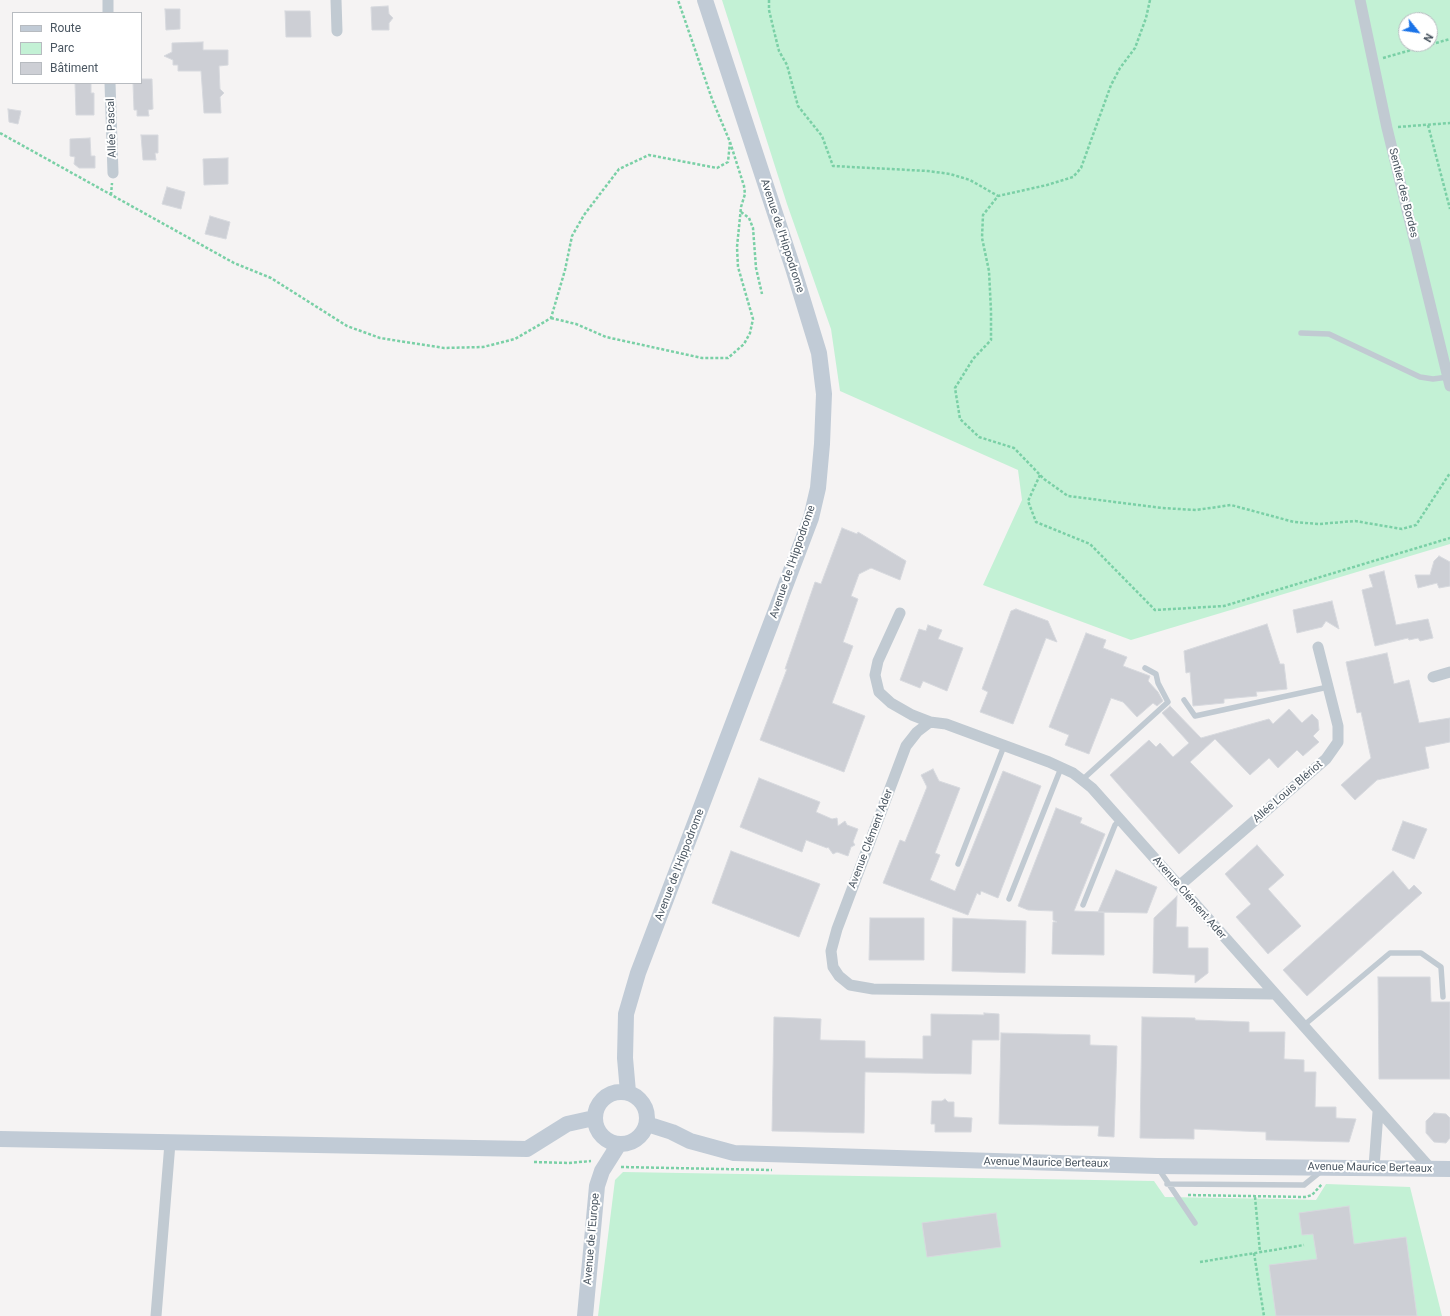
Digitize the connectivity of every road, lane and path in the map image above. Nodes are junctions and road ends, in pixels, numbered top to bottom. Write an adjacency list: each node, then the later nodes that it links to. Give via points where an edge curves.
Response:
1 (108, 0): 8 (street)
2 (336, 0): 9 (street)
3 (678, 0): 17 (path, via 712,99)
4 (705, 0): 48 (main road, Avenue de l'Hippodrome, via 819,352 824,394 822,450 818,488 811,518 638,973 626,1014 625,1058)
5 (769, 0): 19 (path, via 779,51 787,66 798,106 822,136 833,166 950,174 970,180)
6 (1150, 0): 19 (path, via 1135,48 1111,85 1081,168 1073,177)
7 (1360, 0): 11 (street, Sentier des Bordes)
8 (108, 12)
9 (337, 31)
10 (1450, 39): 11 (path)
11 (1373, 60): 15 (street, Sentier des Bordes)
12 (110, 84): 18 (street, Allée Pascal)
13 (1450, 123): 14 (path)
14 (1428, 125): 15 (path); 20 (path)
15 (1387, 128): 25 (street, Sentier des Bordes)
16 (0, 133): 23 (path, via 234,263 271,278 346,326 367,334 444,348 484,347 515,340)
17 (730, 142): 21 (path, via 744,186); 23 (path, via 728,162 717,168 649,155 619,169 584,215 572,236)
18 (113, 173)
19 (998, 196): 27 (path, via 983,215 982,238 989,271 990,340 973,359 955,388 960,419 979,437 1014,448)
20 (1450, 209)
21 (741, 212): 22 (path, via 749,218 753,228 756,268); 23 (path, via 737,247 738,266 753,319 744,344 728,358 702,358 650,347 606,337 576,324)
22 (762, 294)
23 (551, 318)
24 (1301, 333): 25 (lane, via 1329,334 1420,377)
25 (1449, 382)
26 (1450, 473): 27 (path, via 1416,525 1402,529 1355,521 1319,524 1294,522 1231,505 1196,510 1112,503 1068,496)
27 (1040, 475): 28 (path, via 1028,501 1036,522 1090,544 1155,610 1224,606)
28 (1450, 538)
29 (900, 613): 36 (street, via 878,661 875,676 879,692 912,715)
30 (1318, 647): 34 (street, Allée Louis Blériot)
31 (1145, 668): 39 (lane, via 1156,674 1168,702)
32 (1450, 672): 33 (street)
33 (1433, 677)
34 (1328, 687): 35 (lane, via 1195,716); 42 (street, Allée Louis Blériot, via 1338,726 1338,742 1326,759)
35 (1184, 700)
36 (930, 722): 37 (street, Avenue Clément Ader, via 946,724); 45 (street, Avenue Clément Ader, via 917,732 906,746 837,928 831,951 833,967 850,985 873,989)
37 (1004, 746): 38 (street, Avenue Clément Ader); 41 (lane)
38 (1061, 768): 39 (street, Avenue Clément Ader); 43 (lane)
39 (1082, 780): 40 (street, Avenue Clément Ader)
40 (1120, 820): 42 (street, Avenue Clément Ader); 44 (lane)
41 (958, 864)
42 (1179, 886): 45 (street, Avenue Clément Ader)
43 (1009, 899)
44 (1083, 905)
45 (1273, 994): 47 (street, Avenue Clément Ader)
46 (1443, 997): 47 (lane, via 1441,967 1421,953 1390,953)
47 (1302, 1026): 49 (street, Avenue Clément Ader)
48 (628, 1092): 50 (main road, via 616,1092 605,1096 599,1102); 51 (main road, via 644,1105 648,1116)
49 (1378, 1112): 57 (street); 58 (street, Avenue Clément Ader)
50 (594, 1118): 53 (main road, via 567,1124 527,1149); 54 (main road, via 604,1138)
51 (647, 1124): 54 (main road, via 639,1137); 56 (main road, Avenue Maurice Berteaux, via 690,1141 734,1153)
52 (0, 1139): 53 (main road)
53 (170, 1143): 70 (street)
54 (619, 1144): 71 (main road, Avenue de l'Europe, via 602,1171 597,1186)
55 (619, 1166): 60 (path)
56 (1157, 1166): 61 (main road, Avenue Maurice Berteaux); 62 (lane)
57 (1374, 1167): 58 (main road, Avenue Maurice Berteaux); 61 (main road, Avenue Maurice Berteaux)
58 (1431, 1169): 59 (main road, Avenue Maurice Berteaux)
59 (1450, 1169)
60 (775, 1170)
61 (1326, 1175): 62 (lane, via 1304,1185); 64 (path, via 1312,1194 1305,1197)
62 (1167, 1184): 63 (lane)
63 (1175, 1195): 64 (path); 65 (lane)
64 (1255, 1196): 67 (path)
65 (1195, 1223)
66 (1304, 1245): 67 (path)
67 (1260, 1252): 68 (path)
68 (1254, 1253): 69 (path); 72 (path)
69 (1200, 1262)
70 (156, 1316)
71 (585, 1316)
72 (1264, 1316)

